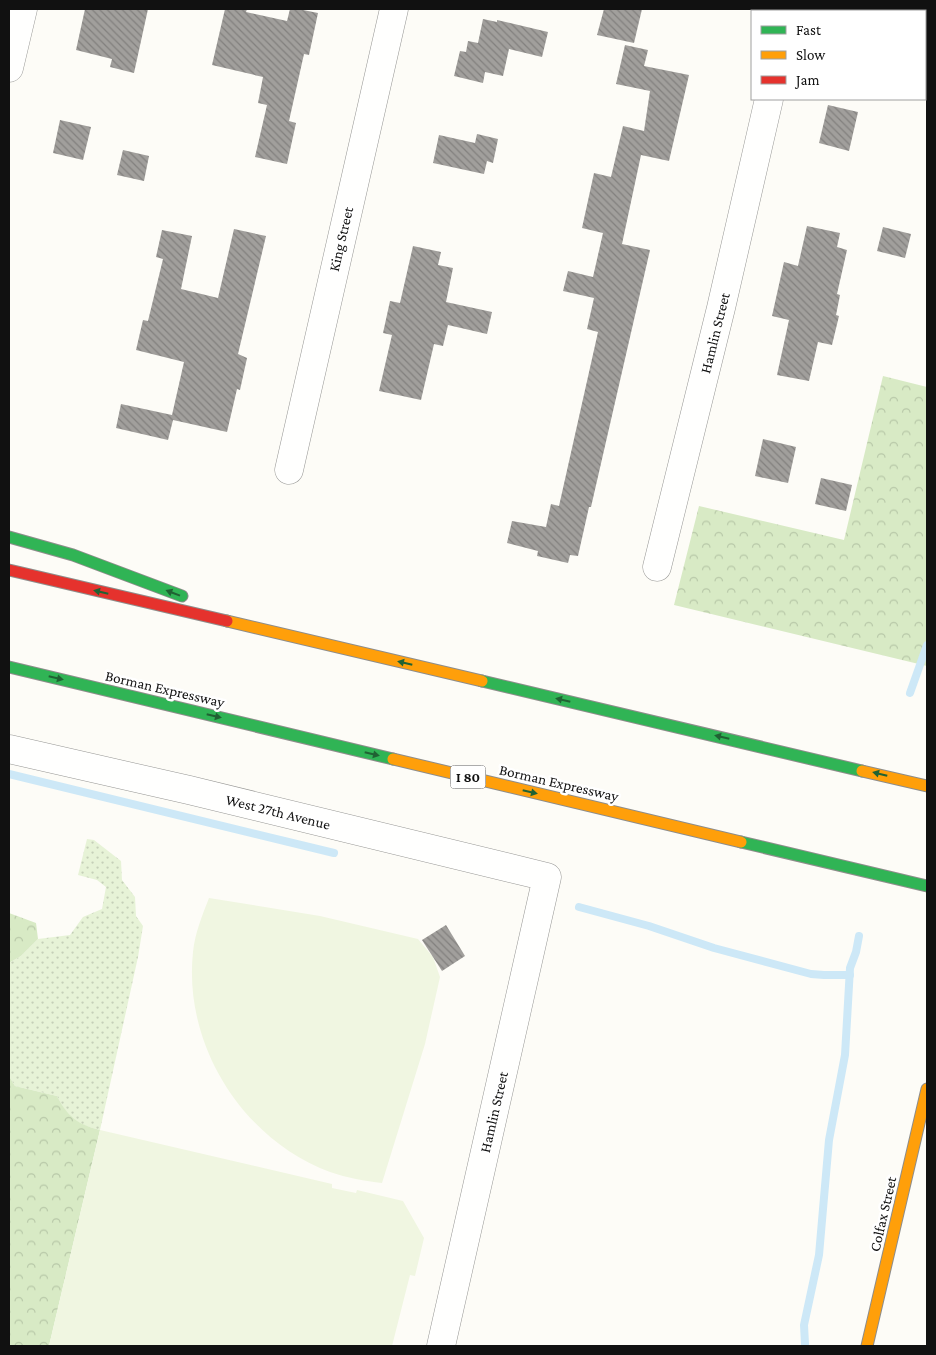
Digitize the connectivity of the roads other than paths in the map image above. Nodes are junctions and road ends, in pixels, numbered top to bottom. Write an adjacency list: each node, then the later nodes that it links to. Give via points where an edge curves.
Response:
1 (23, 9): 3 (street)
2 (394, 9): 5 (street, King Street)
3 (9, 68)
4 (769, 100): 7 (street, Hamlin Street)
5 (289, 470)
6 (9, 537): 9 (main road, one-way to 6, via 73,555)
7 (657, 567)
8 (9, 570): 9 (main road, one-way to 8)
9 (284, 635): 12 (main road, one-way to 9)
10 (9, 667): 14 (main road, Borman Expressway / I 80, one-way to 14)
11 (9, 749): 13 (street, West 27th Avenue)
12 (927, 786)
13 (547, 877): 16 (street, Hamlin Street)
14 (927, 886)
15 (927, 1089): 17 (main road, Colfax Street)
16 (441, 1346)
17 (868, 1346)

